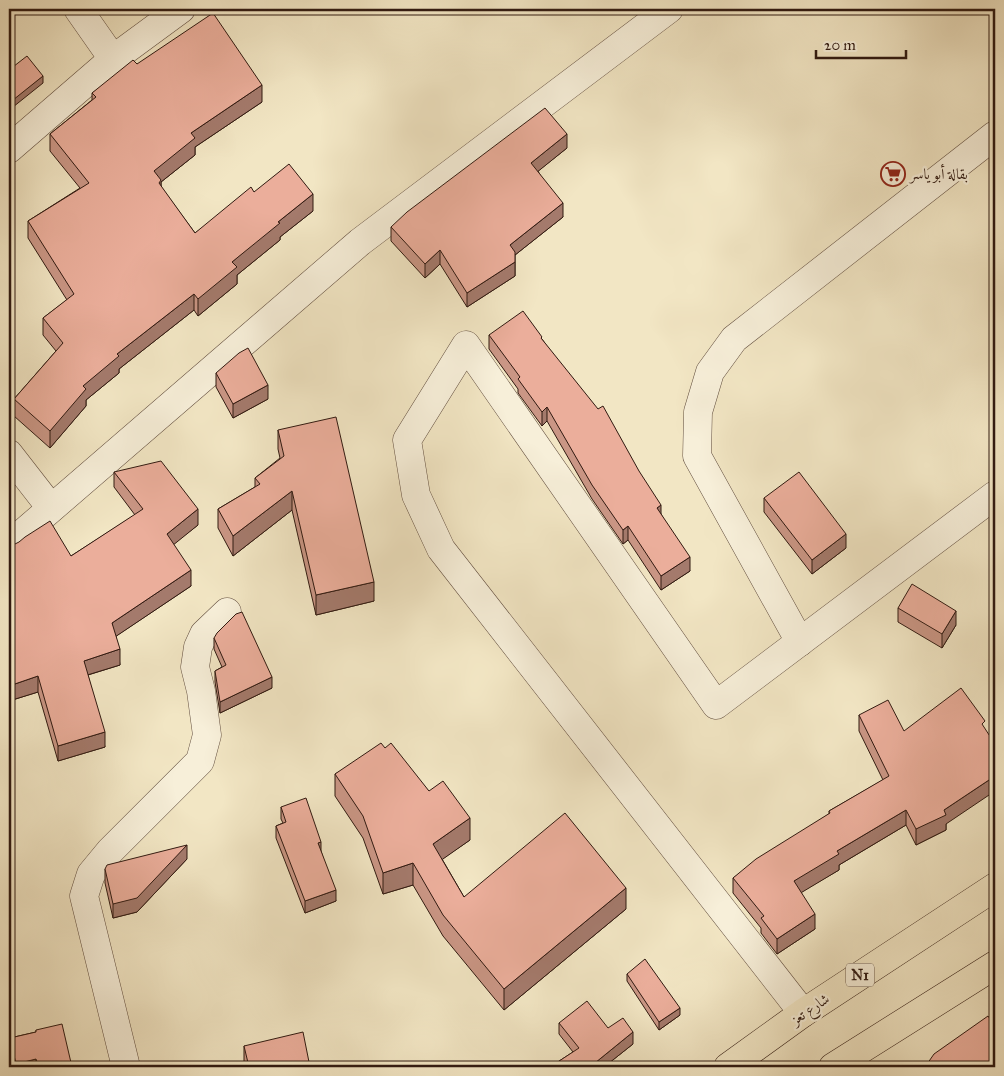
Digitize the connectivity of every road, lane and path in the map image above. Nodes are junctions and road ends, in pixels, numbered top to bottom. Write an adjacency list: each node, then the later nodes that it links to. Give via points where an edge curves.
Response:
1 (78, 9): 4 (street)
2 (181, 9): 4 (street)
3 (657, 12): 9 (street, via 360,242)
4 (113, 60): 6 (street)
5 (995, 135): 12 (street, via 734,339 710,372 698,412 697,456)
6 (9, 149)
7 (9, 454): 9 (street)
8 (995, 495): 12 (street)
9 (51, 508): 10 (street)
10 (9, 544)
11 (227, 612): 16 (street, via 204,634 198,646 195,667 207,735 200,761 110,851 91,874 84,896)
12 (800, 642): 15 (street, via 716,705 466,345 407,440 416,495 442,549)
13 (995, 888): 15 (highway, شارع تعز / N1)
14 (995, 964): 18 (highway)
15 (803, 1013): 17 (highway, شارع تعز / N1)
16 (126, 1067)
17 (728, 1067)
18 (833, 1067)

